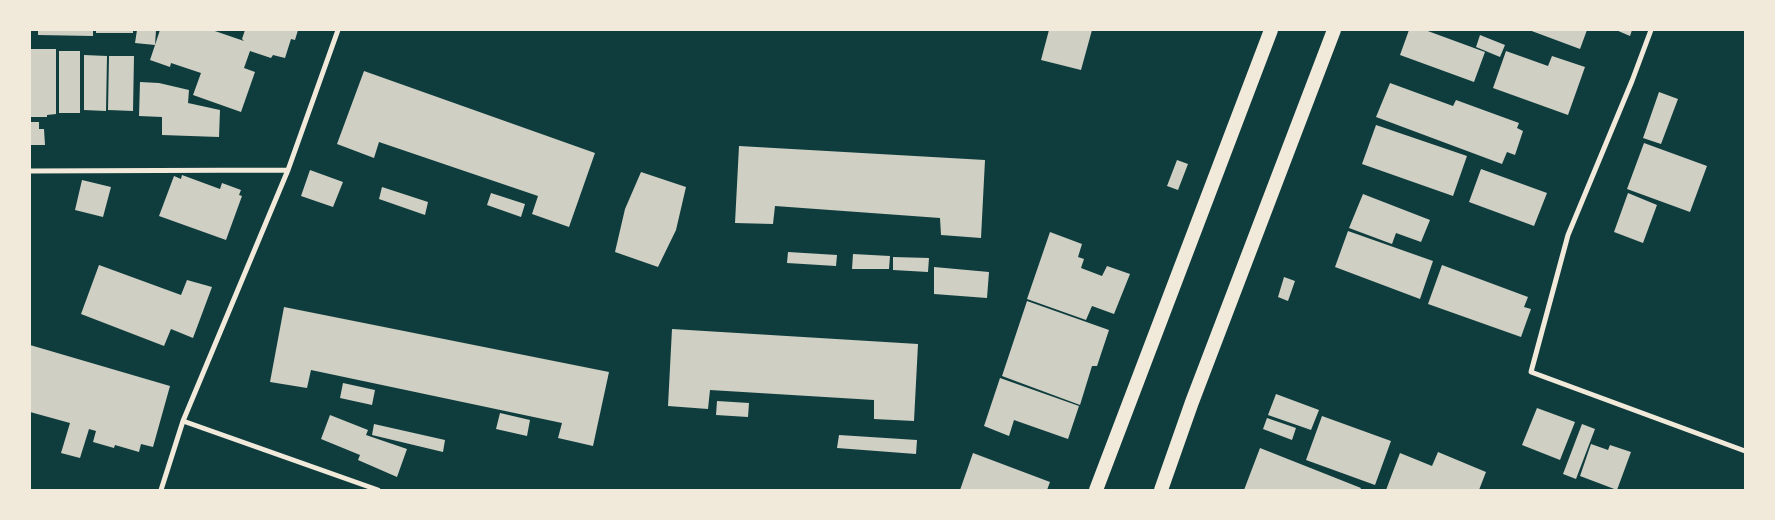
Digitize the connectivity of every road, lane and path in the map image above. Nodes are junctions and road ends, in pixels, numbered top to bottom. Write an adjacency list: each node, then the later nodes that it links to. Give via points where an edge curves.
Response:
1 (338, 30): 5 (street)
2 (1271, 30): 11 (highway)
3 (1334, 30): 12 (highway)
4 (1651, 30): 8 (street, via 1568,235 1531,372)
5 (288, 170): 6 (street); 7 (street)
6 (30, 171)
7 (183, 421): 9 (street); 10 (street)
8 (1745, 451)
9 (161, 490)
10 (378, 490)
11 (1096, 490)
12 (1161, 490)

